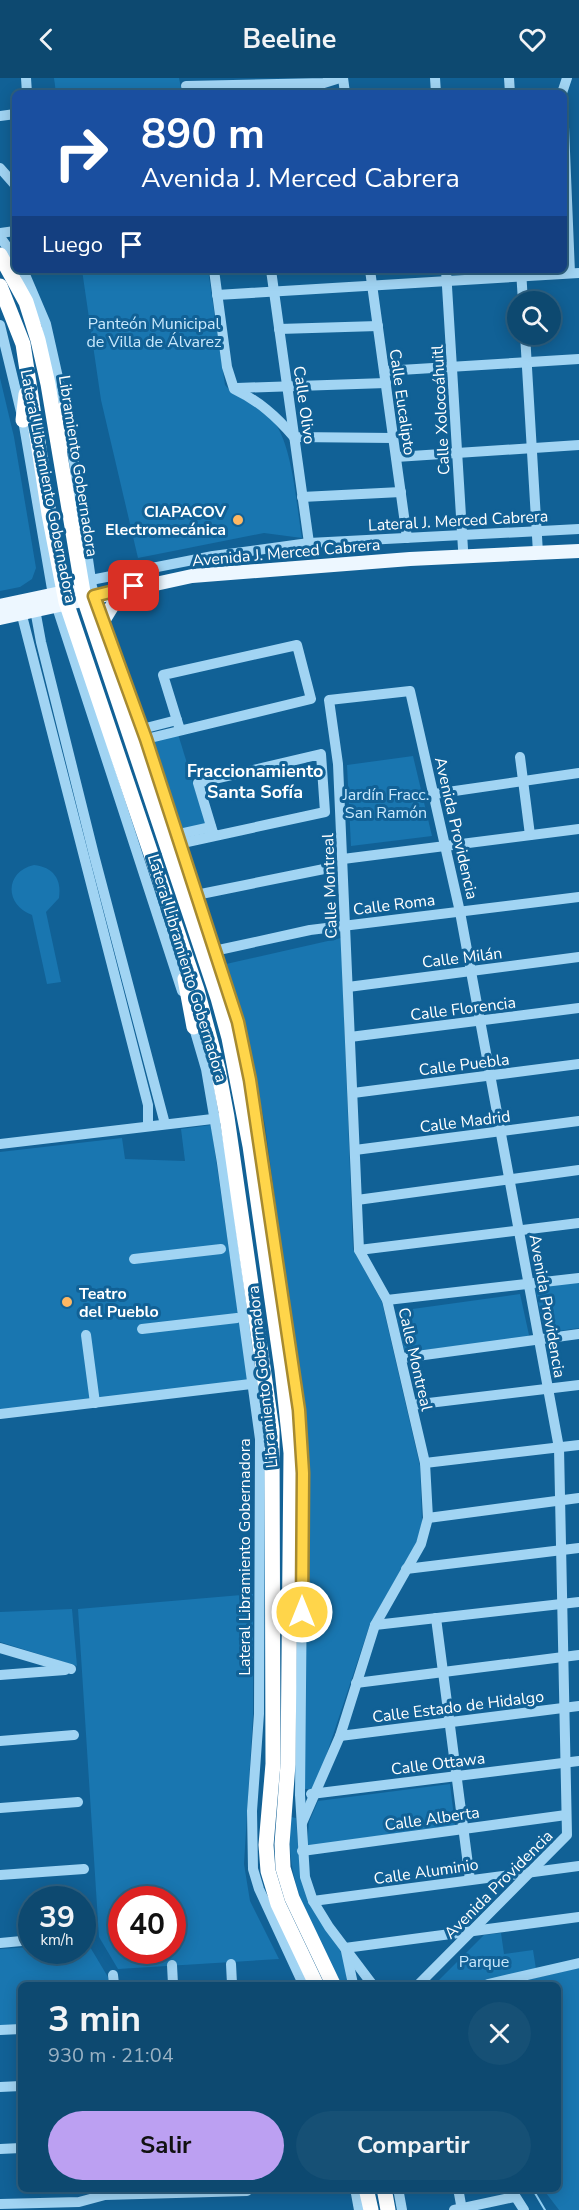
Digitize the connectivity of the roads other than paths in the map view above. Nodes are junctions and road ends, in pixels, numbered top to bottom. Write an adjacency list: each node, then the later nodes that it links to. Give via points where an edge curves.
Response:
1 (341, 78): 2 (street, via 324,83)
2 (246, 85): 3 (street)
3 (186, 86)
4 (0, 168): 5 (street)
5 (12, 182)
6 (567, 188): 8 (street)
7 (0, 235): 9 (street)
8 (570, 249): 11 (street); 17 (street)
9 (12, 253)
10 (0, 255): 46 (highway, Libramiento Gobernadora, via 26,302 38,340)
11 (579, 257)
12 (24, 273): 36 (street, Lateral Libramiento Gobernadora, via 46,324)
13 (213, 273): 23 (street)
14 (271, 273): 21 (street, Calle Olivo)
15 (370, 273): 20 (street, Calle Eucalipto)
16 (521, 273): 17 (street); 18 (street); 22 (street)
17 (575, 273)
18 (447, 275): 20 (street); 30 (street, Calle Xolocoáhuitl)
19 (0, 286): 32 (highway, Libramiento Gobernadora, via 23,344)
20 (372, 287): 21 (street); 25 (street, Calle Eucalipto)
21 (274, 291): 23 (street); 26 (street, Calle Olivo)
22 (522, 291)
23 (217, 295): 35 (street, via 227,367)
24 (0, 324): 37 (street, Lateral Libramiento Gobernadora)
25 (378, 326): 26 (street); 31 (street, Calle Eucalipto)
26 (279, 329): 34 (street, Calle Olivo)
27 (526, 345): 29 (street)
28 (579, 359): 29 (street)
29 (527, 363): 30 (street); 41 (street)
30 (452, 367): 31 (street); 42 (street, Calle Xolocoáhuitl)
31 (384, 371): 33 (street, Calle Eucalipto)
32 (28, 373): 37 (highway); 58 (highway, Libramiento Gobernadora)
33 (386, 383): 34 (street); 39 (street, Calle Eucalipto)
34 (287, 387): 35 (street); 38 (street, Calle Olivo)
35 (234, 388): 38 (street, via 273,413)
36 (65, 408): 46 (highway); 57 (street, Lateral Libramiento Gobernadora)
37 (23, 420): 58 (street, Lateral Libramiento Gobernadora)
38 (294, 437): 39 (street); 45 (street, Calle Olivo)
39 (393, 438): 43 (street, Calle Eucalipto)
40 (579, 445): 41 (street)
41 (532, 448): 42 (street); 52 (street)
42 (457, 453): 43 (street); 49 (street, Calle Xolocoáhuitl)
43 (396, 457): 44 (street, Calle Eucalipto)
44 (401, 492): 45 (street); 48 (street, Calle Eucalipto)
45 (302, 497): 51 (street, Calle Olivo)
46 (68, 504): 57 (highway, Libramiento Gobernadora)
47 (579, 529): 52 (street, Lateral J. Merced Cabrera)
48 (407, 538): 49 (street, Lateral J. Merced Cabrera); 51 (street, Lateral J. Merced Cabrera)
49 (462, 542): 52 (main road, Avenida J. Merced Cabrera); 56 (main road, Avenida J. Merced Cabrera, via 219,564)
50 (579, 542): 52 (main road, Avenida J. Merced Cabrera)
51 (309, 543): 54 (street, Lateral J. Merced Cabrera)
52 (538, 543): 53 (main road, Avenida J. Merced Cabrera); 56 (main road, Avenida J. Merced Cabrera)
53 (579, 550)
54 (168, 564): 55 (street, Lateral J. Merced Cabrera); 56 (street)
55 (119, 574): 56 (street); 57 (street, Lateral J. Merced Cabrera)
56 (146, 579): 57 (main road, Avenida J. Merced Cabrera); 63 (main road, via 114,603)
57 (88, 590): 58 (main road, Avenida J. Merced Cabrera); 63 (street, Lateral Libramiento Gobernadora); 71 (highway, Libramiento Gobernadora)
58 (60, 598): 59 (main road); 85 (highway, Libramiento Gobernadora); 93 (street, Lateral Libramiento Gobernadora)
59 (34, 604): 61 (main road); 78 (street)
60 (0, 606): 61 (main road)
61 (20, 607): 62 (main road); 78 (street)
62 (0, 618)
63 (103, 621): 65 (street, Lateral Libramiento Gobernadora)
64 (410, 691): 72 (street, Avenida Providencia); 79 (street, Calle Montreal, via 329,700 339,764)
65 (129, 695): 67 (street, Lateral Libramiento Gobernadora); 71 (highway)
66 (178, 725): 66 (street, via 311,699 297,645 163,675); 67 (street)
67 (144, 734): 76 (street, Lateral Libramiento Gobernadora)
68 (520, 758): 70 (street)
69 (579, 773): 70 (street)
70 (523, 781): 72 (street); 75 (street)
71 (147, 784): 110 (highway, Libramiento Gobernadora, via 229,1038)
72 (434, 794): 77 (street, Avenida Providencia)
73 (579, 829): 75 (street)
74 (212, 832): 74 (street, via 325,812 321,754 198,783); 76 (street)
75 (530, 835): 77 (street)
76 (177, 840): 81 (street, Lateral Libramiento Gobernadora)
77 (446, 846): 79 (street); 83 (street, Avenida Providencia)
78 (89, 856): 88 (street)
79 (343, 859): 84 (street, Calle Montreal)
80 (324, 869): 81 (street)
81 (196, 896): 86 (street, Lateral Libramiento Gobernadora)
82 (579, 897): 83 (street, Calle Roma)
83 (460, 912): 84 (street, Calle Roma); 89 (street, Avenida Providencia)
84 (345, 925): 86 (street, Calle Roma); 90 (street, Calle Montreal)
85 (178, 938): 93 (highway); 98 (highway, Libramiento Gobernadora, via 206,1019)
86 (214, 951): 114 (street, Lateral Libramiento Gobernadora, via 238,1022)
87 (579, 957): 89 (street, Calle Milán)
88 (119, 970): 100 (street); 101 (street, via 148,1105)
89 (471, 971): 90 (street, Calle Milán); 92 (street, Avenida Providencia)
90 (348, 987): 94 (street, Calle Montreal)
91 (579, 1008): 92 (street, Calle Florencia)
92 (480, 1021): 94 (street, Calle Florencia); 96 (street, Avenida Providencia)
93 (194, 1027): 98 (street, Lateral Libramiento Gobernadora)
94 (350, 1037): 97 (street, Calle Montreal)
95 (579, 1064): 96 (street, Calle Puebla)
96 (490, 1075): 97 (street, Calle Puebla); 102 (street, Avenida Providencia)
97 (353, 1093): 104 (street, Calle Montreal)
98 (221, 1118): 100 (street); 124 (highway, Libramiento Gobernadora)
99 (579, 1121): 102 (street, Calle Madrid)
100 (165, 1124): 101 (street)
101 (148, 1126): 103 (street)
102 (501, 1131): 104 (street, Calle Madrid); 106 (street, Avenida Providencia)
103 (0, 1144)
104 (355, 1150): 107 (street, Calle Montreal)
105 (579, 1170): 106 (street)
106 (510, 1180): 107 (street); 109 (street, Avenida Providencia)
107 (357, 1200): 112 (street, Calle Montreal)
108 (579, 1222): 109 (street)
109 (519, 1230): 112 (street); 116 (street, Avenida Providencia)
110 (263, 1235): 114 (highway); 184 (highway, Libramiento Gobernadora, via 291,1453 283,1868 292,1898)
111 (221, 1249): 113 (street)
112 (360, 1250): 117 (street, Calle Montreal)
113 (134, 1259)
114 (278, 1261): 159 (street, Lateral Libramiento Gobernadora, via 299,1410 303,1473)
115 (579, 1278): 116 (street)
116 (529, 1284): 117 (street); 122 (street, Avenida Providencia)
117 (387, 1300): 123 (street, Calle Montreal)
118 (237, 1318): 119 (street)
119 (142, 1329)
120 (86, 1335): 127 (street)
121 (579, 1335): 122 (street)
122 (539, 1340): 123 (street); 126 (street, Avenida Providencia)
123 (402, 1358): 128 (street, Calle Montreal)
124 (260, 1383): 127 (street); 182 (street, Lateral Libramiento Gobernadora, via 259,1714 251,1845 259,1889); 183 (highway, Libramiento Gobernadora, via 273,1472 273,1764 266,1845 268,1871 278,1904)
125 (579, 1385): 126 (street)
126 (548, 1388): 128 (street); 131 (street, Avenida Providencia)
127 (94, 1403): 129 (street)
128 (412, 1405): 132 (street, Calle Montreal)
129 (0, 1414)
130 (579, 1445): 131 (street)
131 (559, 1448): 132 (street); 134 (street, Avenida Providencia)
132 (425, 1463): 135 (street, Calle Montreal)
133 (579, 1498): 134 (street)
134 (560, 1501): 135 (street); 137 (street, Avenida Providencia)
135 (428, 1518): 138 (street, Calle Montreal, via 422,1544)
136 (579, 1548): 137 (street)
137 (561, 1550): 138 (street); 140 (street, Avenida Providencia)
138 (406, 1569): 142 (street, Calle Montreal)
139 (579, 1602): 140 (street)
140 (562, 1604): 141 (street); 145 (street, Avenida Providencia)
141 (436, 1618): 142 (street); 146 (street)
142 (375, 1625): 148 (street, Calle Montreal)
143 (0, 1648): 147 (street, via 71,1669)
144 (579, 1655): 145 (street)
145 (563, 1657): 146 (street); 150 (street, Avenida Providencia)
146 (443, 1672): 148 (street); 151 (street)
147 (0, 1675)
148 (356, 1683): 153 (street, Calle Montreal)
149 (579, 1706): 150 (street, Calle Estado de Hidalgo)
150 (564, 1708): 151 (street, Calle Estado de Hidalgo); 156 (street, Avenida Providencia)
151 (450, 1722): 153 (street, Calle Estado de Hidalgo); 157 (street)
152 (74, 1735): 154 (street)
153 (340, 1736): 158 (street, Calle Montreal)
154 (0, 1741)
155 (579, 1761): 156 (street, Calle Ottawa)
156 (565, 1763): 157 (street, Calle Ottawa); 162 (street, Avenida Providencia)
157 (456, 1776): 158 (street, Calle Ottawa); 164 (street)
158 (316, 1793): 159 (street, Calle Ottawa); 163 (street, Calle Montreal)
159 (300, 1795): 163 (street, Lateral Libramiento Gobernadora)
160 (78, 1802): 161 (street)
161 (0, 1808)
162 (566, 1815): 164 (street, Calle Alberta); 168 (street, Avenida Providencia, via 567,1835)
163 (302, 1823): 165 (street, Calle Montreal)
164 (462, 1829): 165 (street, Calle Alberta); 170 (street)
165 (302, 1851): 171 (street, Calle Montreal)
166 (579, 1866): 168 (street, Calle Aluminio)
167 (84, 1869): 169 (street)
168 (530, 1872): 170 (street, Calle Aluminio); 173 (street, Avenida Providencia)
169 (0, 1875)
170 (470, 1880): 171 (street, Calle Aluminio)
171 (313, 1901): 176 (street, Calle Montreal)
172 (579, 1917): 173 (street)
173 (474, 1931): 176 (street); 187 (street, Avenida Providencia)
174 (18, 1941): 175 (street)
175 (0, 1943)
176 (345, 1948): 185 (street); 186 (street, Calle Montreal)
177 (579, 1963): 188 (street)
178 (231, 1964): 181 (street)
179 (172, 1965): 180 (street)
180 (174, 1982)
181 (232, 1982)
182 (302, 1982)
183 (315, 1982)
184 (332, 1982)
185 (353, 1982)
186 (370, 1982)
187 (422, 1982)
188 (497, 1982)
189 (18, 2029): 190 (street)
190 (0, 2030)
191 (18, 2086): 192 (street)
192 (0, 2087)
193 (18, 2148): 194 (street)
194 (0, 2149)
195 (128, 2192): 203 (street, via 79,2202)
196 (356, 2192): 205 (street)
197 (367, 2192): 206 (highway)
198 (385, 2192): 207 (highway)
199 (393, 2192): 208 (highway)
200 (399, 2192): 209 (street)
201 (458, 2192): 204 (street)
202 (512, 2193): 204 (street); 210 (street)
203 (0, 2204)
204 (460, 2209)
205 (359, 2210)
206 (371, 2210)
207 (388, 2210)
208 (395, 2210)
209 (402, 2210)
210 (524, 2210)

